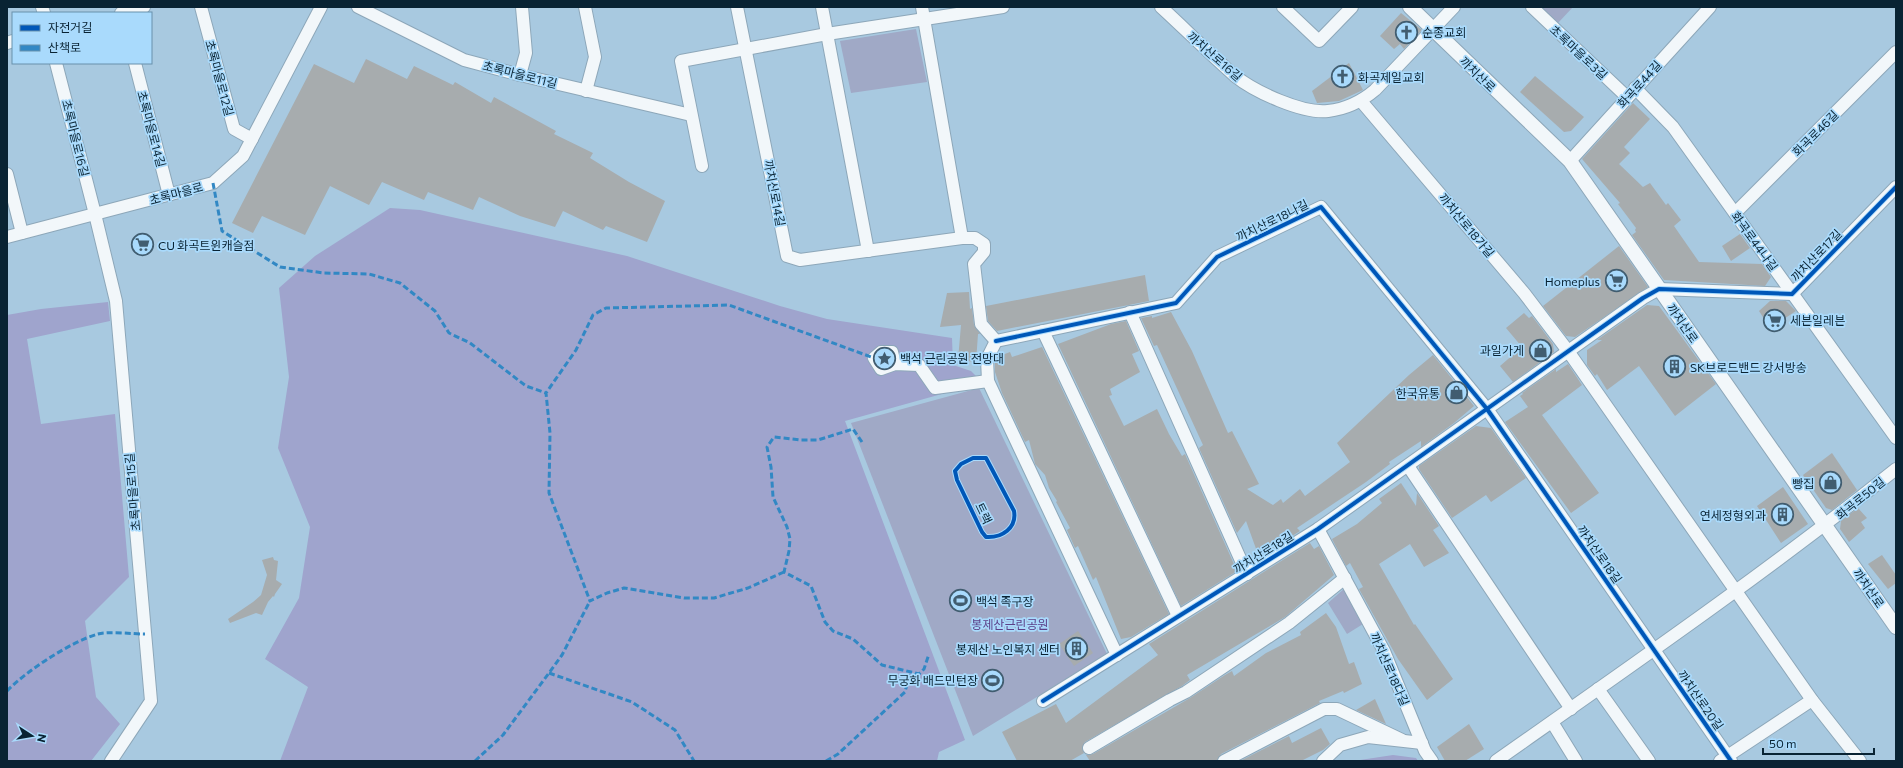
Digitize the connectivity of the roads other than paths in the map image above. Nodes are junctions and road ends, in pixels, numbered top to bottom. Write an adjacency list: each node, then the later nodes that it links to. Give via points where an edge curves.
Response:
1 (144, 7): 18 (street)
2 (200, 7): 31 (street, 초록마을로12길, via 234,129)
3 (322, 7): 31 (street, 초록마을로)
4 (358, 7): 26 (street, 초록마을로11길, via 464,60)
5 (522, 7): 26 (street, via 526,53)
6 (585, 7): 27 (street, via 595,57)
7 (737, 7): 22 (street)
8 (822, 7): 21 (street)
9 (922, 7): 19 (street)
10 (1003, 7): 19 (street)
11 (1161, 7): 29 (street, 까치산로16길, via 1236,77 1267,95 1298,108 1328,111)
12 (1283, 7): 13 (street, via 1319,41)
13 (1352, 7)
14 (1410, 7): 20 (street, 까치산로)
15 (1454, 7): 20 (street, 까치산로16길)
16 (1532, 7): 28 (street, 초록마을로3길)
17 (1710, 7): 28 (street, 화곡로44길)
18 (125, 12)
19 (924, 19): 21 (street); 41 (street)
20 (1432, 30): 29 (street, 까치산로16길); 32 (street, 까치산로)
21 (827, 34): 22 (street); 42 (street)
22 (746, 49): 30 (street, via 681,61); 42 (street, 까치산로14길, via 788,256 800,260)
23 (1896, 52): 37 (street, 화곡로46길)
24 (56, 64): 38 (street, 초록마을로16길)
25 (135, 64): 36 (street, 초록마을로14길)
26 (520, 76): 27 (street, 초록마을로11길)
27 (586, 91): 30 (street, 초록마을로11길)
28 (1631, 92): 32 (street, 화곡로44길); 37 (street, 화곡로44나길, via 1673,127)
29 (1361, 102): 48 (street, 까치산로18가길, via 1524,292)
30 (690, 115): 33 (street)
31 (252, 139): 36 (street, 초록마을로, via 243,156 213,183)
32 (1570, 161): 43 (street, 까치산로)
33 (702, 166)
34 (7, 174): 39 (street)
35 (1896, 187): 44 (street, 까치산로17길)
36 (169, 195): 38 (street, 초록마을로)
37 (1735, 213): 44 (street, 화곡로44나길)
38 (96, 214): 39 (street, 초록마을로); 73 (street, 초록마을로15길, via 116,301 151,701)
39 (22, 233): 40 (street, 초록마을로)
40 (7, 237)
41 (962, 238): 42 (street, 까치산로14길); 47 (street, 까치산로14길, via 975,238 984,244 984,252 974,264 981,324)
42 (868, 251)
43 (1659, 289): 44 (street, 까치산로17길); 48 (street, 까치산로18길); 55 (street, 까치산로)
44 (1792, 294): 52 (street, 화곡로44나길)
45 (1130, 312): 46 (street, 까치산로18나길); 51 (street, 까치산로18나길, via 1176,302 1217,258 1321,207); 57 (street, 까치산로18길)
46 (1043, 331): 47 (street, 까치산로18나길); 60 (street)
47 (996, 341): 50 (street, via 987,359)
48 (1568, 351): 51 (street, 까치산로18길); 59 (street)
49 (895, 364): 50 (street, via 919,365 935,388)
50 (988, 381): 63 (street)
51 (1487, 409): 53 (street, 까치산로18길); 62 (street, 까치산로18길)
52 (1896, 438)
53 (1408, 466): 56 (street, 까치산로18길); 67 (street)
54 (1896, 469): 55 (street, 화곡로50길)
55 (1825, 526): 59 (street); 61 (street, 까치산로)
56 (1318, 529): 57 (street, 까치산로18길); 58 (street, 까치산로18다길)
57 (1247, 574): 60 (street, 까치산로18길)
58 (1345, 578): 70 (street, 까치산로18다길, via 1384,651); 71 (street, via 1289,624 1186,692)
59 (1736, 591): 62 (street); 65 (street)
60 (1178, 616): 63 (street, 까치산로18길)
61 (1896, 627)
62 (1654, 650): 64 (street); 72 (street, 까치산로20길)
63 (1117, 655): 66 (street, 까치산로18길)
64 (1598, 689): 67 (street); 79 (street)
65 (1812, 700): 72 (street, 까치산로20길); 80 (street)
66 (1043, 701)
67 (1571, 709): 68 (street)
68 (1552, 722): 77 (street); 78 (street)
69 (1402, 740): 70 (street); 74 (street, via 1337,709 1324,709); 75 (street, via 1368,737 1340,745)
70 (1422, 743): 76 (street, 까치산로18다길)
71 (1089, 748)
72 (1726, 759)
73 (112, 761)
74 (1224, 761)
75 (1323, 761)
76 (1432, 761)
77 (1496, 761)
78 (1576, 761)
79 (1649, 761)
80 (1860, 761)

